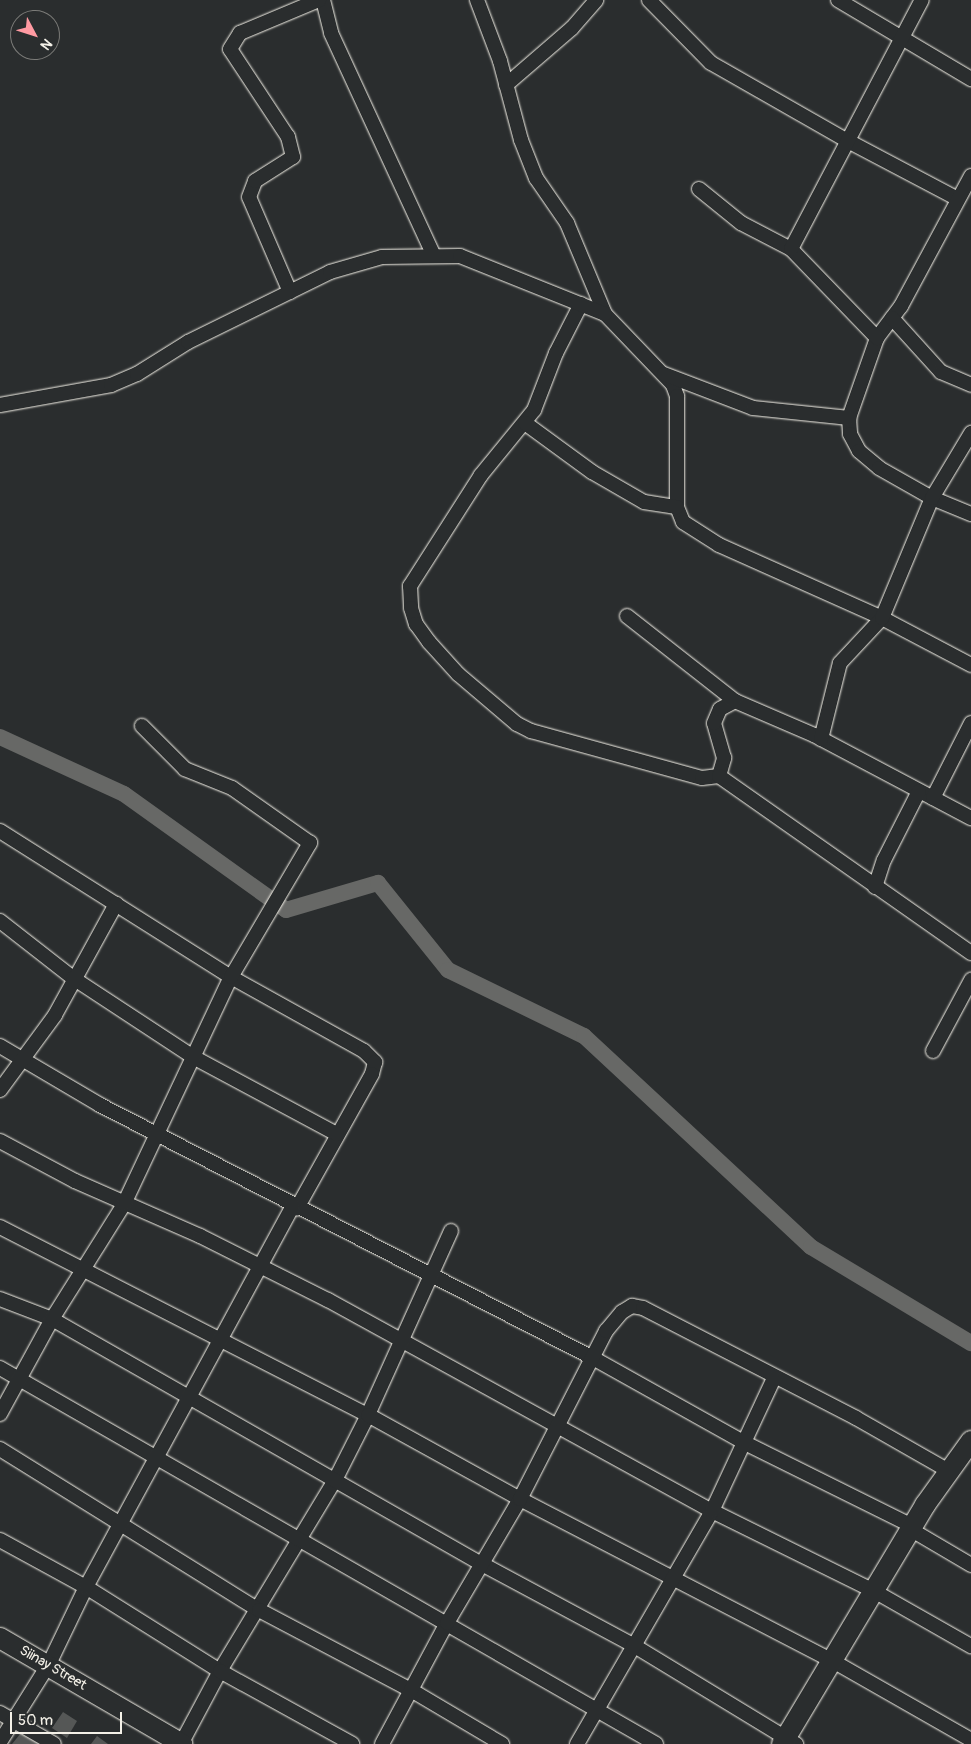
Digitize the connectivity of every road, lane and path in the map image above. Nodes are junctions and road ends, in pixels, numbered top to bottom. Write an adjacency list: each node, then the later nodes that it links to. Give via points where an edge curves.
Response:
1 (319, 0): 17 (street, via 240,33 230,48 288,137 293,158 255,181 249,197)
2 (323, 0): 16 (street, via 331,33)
3 (477, 0): 10 (street)
4 (596, 0): 10 (street, via 572,28)
5 (649, 0): 11 (street, via 711,63)
6 (838, 0): 8 (street)
7 (922, 0): 8 (street)
8 (900, 39): 9 (street); 11 (street)
9 (971, 80)
10 (506, 84): 19 (street, via 521,140 536,178 567,223)
11 (848, 141): 14 (street); 15 (street)
12 (971, 176): 14 (street)
13 (699, 189): 15 (street, via 741,223)
14 (958, 199): 20 (street)
15 (791, 249): 21 (street)
16 (433, 254): 17 (street, via 382,257 330,272); 18 (street, via 460,256)
17 (290, 292): 24 (street, via 188,342 137,374 111,385)
18 (581, 304): 19 (street); 26 (street, via 556,353 534,410)
19 (605, 314): 22 (street)
20 (892, 318): 21 (street); 23 (street, via 941,372)
21 (877, 338): 25 (street)
22 (661, 372): 25 (street, via 753,408); 29 (street, via 673,385 677,396)
23 (971, 385)
24 (0, 405)
25 (848, 418): 28 (street, via 850,434 859,451 879,468)
26 (525, 423): 29 (street, via 592,472 644,502); 38 (street, via 481,475 410,586 410,608 416,624 458,674 517,724 588,748 702,778)
27 (971, 433): 28 (street)
28 (932, 498): 30 (street); 32 (street)
29 (677, 507): 32 (street, via 683,522 719,545)
30 (971, 514)
31 (628, 616): 34 (street)
32 (882, 618): 33 (street); 37 (street, via 840,663)
33 (971, 666)
34 (735, 701): 37 (street); 38 (street, via 720,709 714,723 724,758)
35 (971, 723): 40 (street)
36 (142, 726): 48 (street, via 185,769 232,788 310,843 286,889)
37 (821, 739): 39 (street)
38 (718, 776): 43 (street)
39 (919, 791): 40 (street); 43 (street, via 884,860)
40 (933, 798): 41 (street)
41 (971, 818)
42 (0, 831): 44 (street)
43 (875, 887): 46 (street)
44 (116, 904): 47 (street); 48 (street)
45 (0, 920): 47 (street)
46 (971, 953)
47 (73, 978): 52 (street); 53 (street, via 55,1015)
48 (231, 978): 52 (street); 55 (street, via 364,1050 375,1062 372,1074)
49 (971, 980): 51 (street)
50 (0, 1046): 53 (street)
51 (933, 1051)
52 (195, 1058): 55 (street); 56 (street)
53 (23, 1059): 54 (street); 56 (street)
54 (0, 1090)
55 (337, 1134): 59 (street)
56 (157, 1135): 58 (street); 59 (street)
57 (0, 1141): 58 (street)
58 (124, 1204): 62 (street, via 200,1236); 63 (street)
59 (295, 1207): 62 (street); 64 (street)
60 (0, 1227): 63 (street)
61 (451, 1231): 64 (street)
62 (261, 1267): 67 (street); 68 (street)
63 (83, 1269): 66 (street); 67 (street)
64 (431, 1277): 68 (street); 69 (street)
65 (0, 1299): 66 (street)
66 (52, 1319): 72 (street); 73 (street)
67 (220, 1341): 73 (street); 75 (street)
68 (402, 1341): 75 (street); 76 (street)
69 (592, 1358): 71 (street, via 606,1331 622,1312 632,1306 643,1308); 76 (street); 78 (street)
70 (0, 1368): 72 (street)
71 (774, 1378): 78 (street); 81 (street, via 856,1418)
72 (18, 1380): 74 (street); 80 (street)
73 (189, 1397): 80 (street); 82 (street)
74 (0, 1414)
75 (368, 1415): 82 (street); 83 (street)
76 (558, 1428): 83 (street); 84 (street)
77 (971, 1441): 81 (street)
78 (745, 1443): 84 (street); 86 (street)
79 (0, 1449): 85 (street)
80 (156, 1460): 85 (street); 88 (street)
81 (947, 1470): 86 (street)
82 (335, 1480): 88 (street); 89 (street)
83 (520, 1499): 89 (street); 91 (street)
84 (712, 1511): 91 (street); 93 (street)
85 (123, 1523): 92 (street); 94 (street)
86 (911, 1528): 90 (street); 93 (street)
87 (0, 1540): 92 (street)
88 (300, 1541): 94 (street); 95 (street)
89 (482, 1564): 95 (street); 97 (street)
90 (971, 1565)
91 (672, 1576): 97 (street); 99 (street)
92 (86, 1587): 100 (street); 101 (street)
93 (874, 1591): 98 (street); 99 (street)
94 (259, 1610): 101 (street); 102 (street)
95 (447, 1623): 102 (street); 103 (street)
96 (0, 1638): 100 (street, Siinay Street)
97 (633, 1645): 103 (street); 108 (street)
98 (971, 1646)
99 (831, 1660): 106 (street); 108 (street)
100 (48, 1664): 105 (street); 110 (street, Siinay Street)
101 (220, 1671): 110 (street); 111 (street)
102 (411, 1690): 112 (street); 113 (street)
103 (596, 1710): 114 (street); 115 (street)
104 (0, 1713): 105 (street)
105 (14, 1720): 107 (street); 109 (street)
106 (971, 1740)
107 (0, 1742)
108 (788, 1742)
109 (54, 1744)
110 (181, 1744)
111 (352, 1744)
112 (382, 1744)
113 (502, 1744)
114 (577, 1744)
115 (656, 1744)

